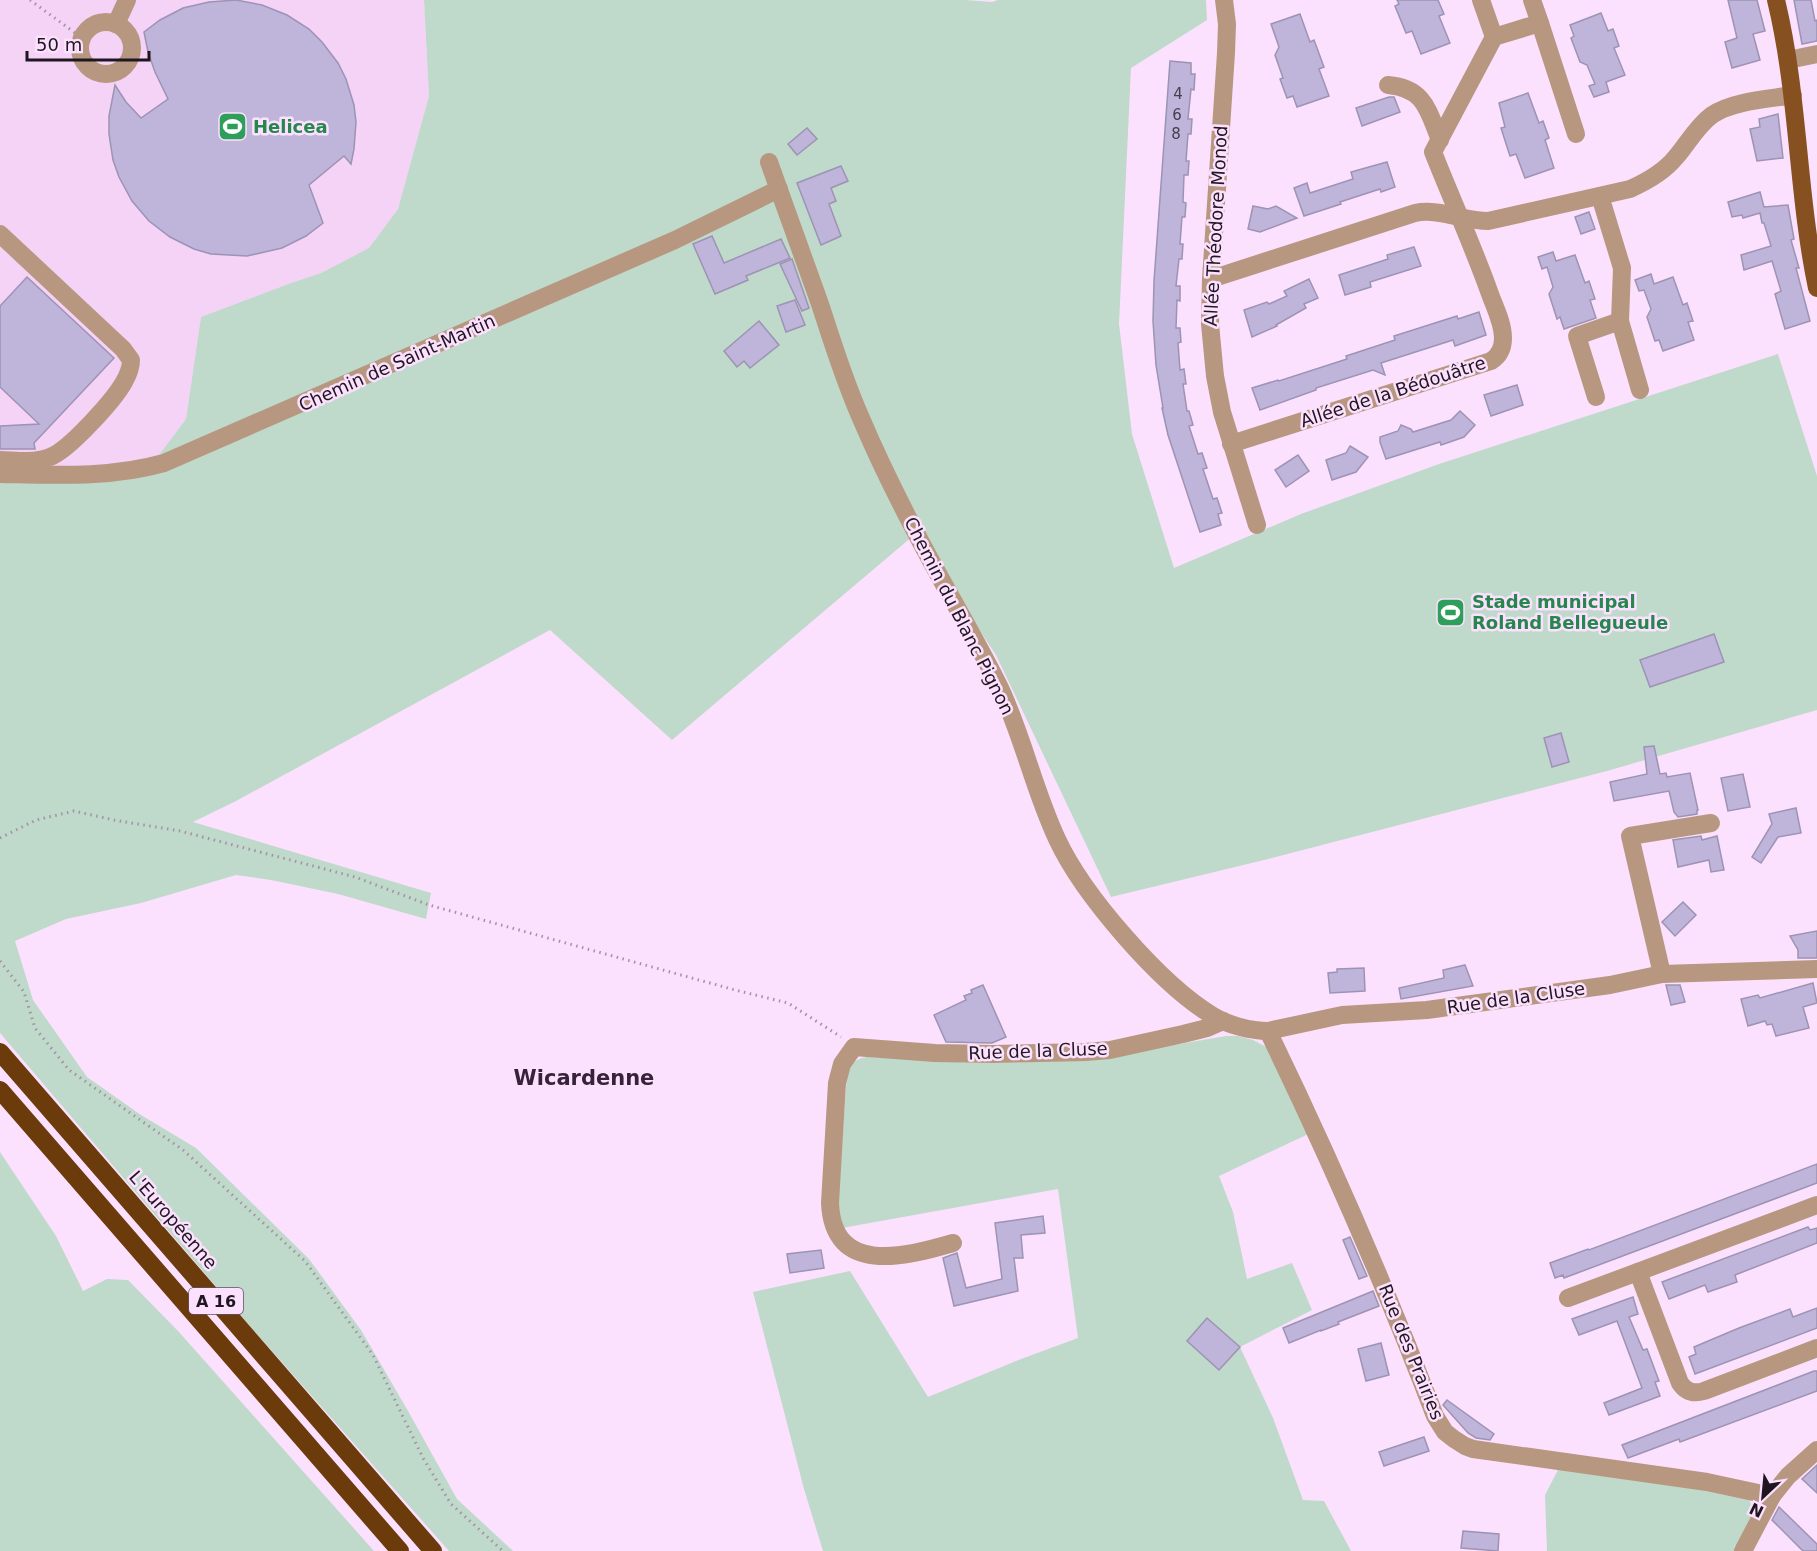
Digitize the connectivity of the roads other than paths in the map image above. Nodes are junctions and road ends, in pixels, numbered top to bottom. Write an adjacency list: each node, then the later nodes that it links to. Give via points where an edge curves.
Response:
1 (127, 0): 7 (street)
2 (1224, 0): 21 (street, Allée Théodore Monod, via 1227,35)
3 (1481, 0): 8 (street)
4 (1533, 0): 6 (street)
5 (1776, 0): 10 (main road)
6 (1540, 23): 8 (street); 13 (street)
7 (116, 24): 7 (street, via 104,22 86,31 80,54 89,68 104,74 116,72 129,62 130,38)
8 (1494, 37): 14 (street)
9 (1817, 54): 10 (street)
10 (1788, 60): 12 (main road)
11 (1388, 85): 14 (street, via 1410,90 1421,99)
12 (1793, 95): 17 (street, via 1721,110 1706,120 1656,176 1630,189); 19 (main road)
13 (1576, 134)
14 (1440, 140): 18 (street, via 1433,152)
15 (769, 162): 16 (street, Chemin du Blanc Pignon)
16 (779, 189): 28 (street, Chemin de Saint-Martin, via 675,240 164,463 142,470 90,475); 33 (street, Chemin du Blanc Pignon, via 853,400 916,534 1006,702 1058,842 1090,892 1138,949 1181,992)
17 (1600, 196): 18 (street, via 1488,221); 23 (street, via 1622,268)
18 (1459, 218): 21 (street, via 1415,213); 26 (street, Allée de la Bédouâtre, via 1503,334 1496,358)
19 (1811, 220): 22 (main road)
20 (0, 234): 27 (street, via 131,360 121,388 63,450 42,460)
21 (1211, 279): 26 (street, Allée Théodore Monod, via 1215,376)
22 (1817, 288)
23 (1620, 321): 24 (street); 25 (street, via 1577,336)
24 (1640, 390)
25 (1596, 397)
26 (1231, 444): 29 (street, Allée Théodore Monod)
27 (0, 460)
28 (0, 474)
29 (1257, 525)
30 (1711, 823): 32 (street, via 1630,836)
31 (1817, 969): 32 (street, Rue de la Cluse)
32 (1662, 974): 34 (street, Rue de la Cluse, via 1610,985 1426,1010 1329,1017)
33 (1223, 1021): 34 (street, Rue de la Cluse); 38 (street, Rue de la Cluse, via 1194,1032 1097,1051 992,1054 854,1047 842,1064 837,1083 832,1225 845,1245 870,1256 916,1253)
34 (1268, 1031): 43 (street, Rue des Prairies, via 1382,1281 1435,1416 1445,1432 1465,1446 1483,1451 1707,1482)
35 (0, 1052): 45 (highway, L'Européenne / A 16)
36 (0, 1090): 44 (highway, A 16)
37 (1817, 1205): 39 (street)
38 (953, 1243)
39 (1638, 1272): 40 (street); 41 (street, via 1680,1383 1688,1391 1704,1390)
40 (1568, 1298)
41 (1817, 1348)
42 (1817, 1450): 43 (street)
43 (1772, 1496): 46 (street)
44 (400, 1551)
45 (433, 1551)
46 (1743, 1551)

